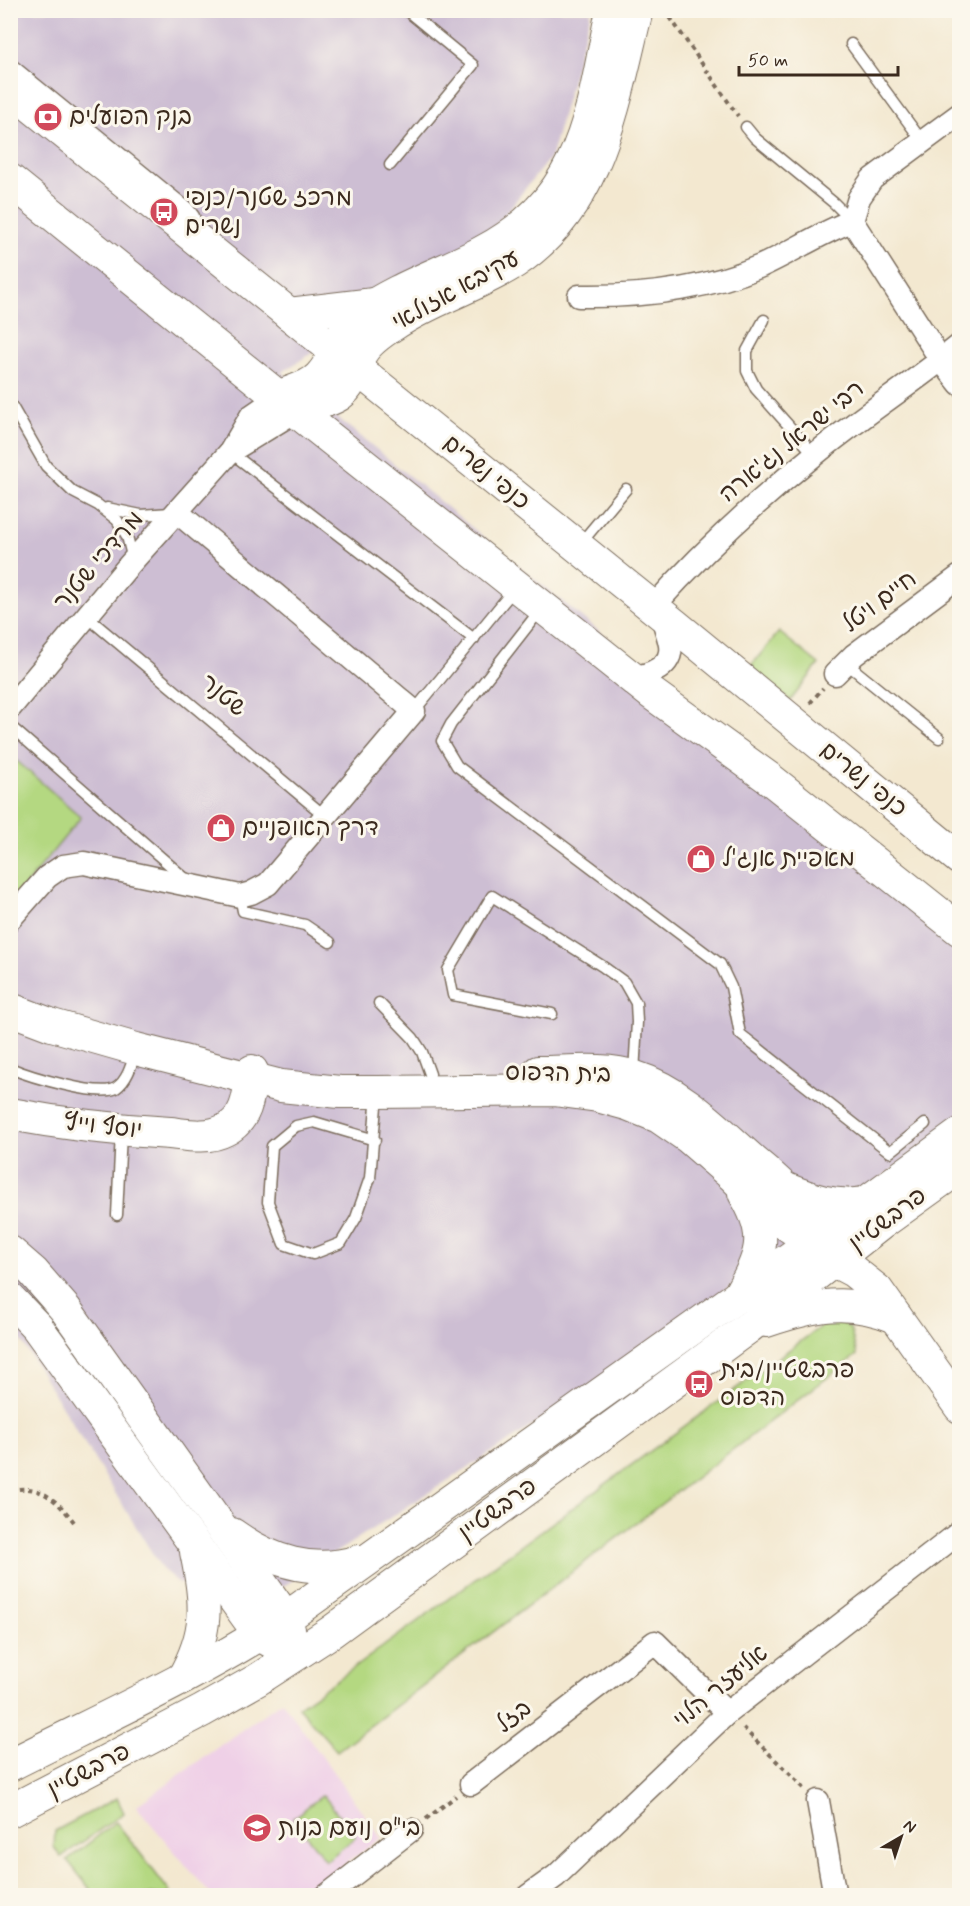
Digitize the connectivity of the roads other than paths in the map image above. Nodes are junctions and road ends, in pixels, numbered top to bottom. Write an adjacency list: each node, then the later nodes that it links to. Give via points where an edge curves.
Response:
1 (406, 10): 10 (lane, via 473,65)
2 (612, 10): 16 (street, עקיבא אזולאי, via 586,132 553,194 522,226)
3 (637, 10): 16 (street, עקיבא אזולאי, via 608,128 591,172 554,229 515,262 489,276 419,309)
4 (851, 44): 9 (lane)
5 (10, 63): 13 (lane, via 188,208 196,223)
6 (10, 89): 13 (street, כנפי נשרים)
7 (960, 114): 9 (street)
8 (746, 127): 12 (lane)
9 (922, 141): 12 (street, via 872,179 856,205)
10 (390, 165)
11 (10, 180): 24 (street)
12 (852, 221): 14 (street, via 760,266 702,285 647,294); 20 (street)
13 (196, 239): 15 (street, כנפי נשרים)
14 (579, 296)
15 (289, 314): 16 (street); 19 (street, כנפי נשרים)
16 (386, 314): 19 (street, עקיבא אזולאי, via 360,314 348,325); 22 (street, via 382,358)
17 (764, 320): 26 (lane, via 747,351 747,371 756,390)
18 (960, 345): 20 (street, רבי ישראל נג'ארה)
19 (345, 359): 22 (street, כנפי נשרים); 24 (street, עקיבא אזולאי, via 351,381 339,394)
20 (941, 360): 21 (street); 26 (street, רבי ישראל נג'ארה)
21 (960, 384)
22 (394, 398): 30 (street, כנפי נשרים)
23 (10, 403): 28 (lane, via 46,466 73,492)
24 (287, 404): 25 (street, מרדכי שטנר); 33 (street)
25 (230, 452): 29 (street, מרדכי שטנר); 37 (lane)
26 (814, 454): 34 (street, רבי ישראל נג'ארה, via 735,521)
27 (626, 489): 30 (lane)
28 (98, 505): 29 (lane, via 141,515); 31 (lane, via 117,520 127,536)
29 (177, 512): 31 (street, מרדכי שטנר); 41 (street)
30 (577, 546): 34 (street, כנפי נשרים)
31 (130, 564): 36 (street, מרדכי שטנר)
32 (960, 576): 38 (street, חיים ויטל)
33 (518, 585): 35 (street); 37 (lane)
34 (661, 604): 39 (street, via 670,644 668,659 652,672); 45 (street, כנפי נשרים)
35 (543, 606): 39 (street); 61 (lane, via 451,724 442,741 457,765 720,964 731,987 740,1034 890,1152)
36 (86, 616): 40 (street, מרדכי שטנר); 44 (lane, שטנר)
37 (474, 639): 41 (lane)
38 (841, 668): 43 (lane)
39 (632, 677): 49 (street, via 770,779)
40 (10, 708)
41 (414, 711): 44 (street)
42 (10, 726): 46 (lane)
43 (939, 738)
44 (325, 816): 47 (street, via 268,884)
45 (960, 860)
46 (195, 887): 47 (street); 48 (street, via 84,863 63,866 47,877)
47 (240, 896): 50 (lane, via 243,911 304,925)
48 (10, 919)
49 (960, 930)
50 (330, 942)
51 (379, 1003): 57 (lane, via 413,1038)
52 (10, 1009): 54 (street, בית הדפוס)
53 (552, 1014): 58 (lane, via 453,995 448,970 492,896 624,982 636,1003)
54 (136, 1049): 55 (lane, via 124,1080 108,1091); 56 (street, בית הדפוס)
55 (10, 1068)
56 (246, 1074): 57 (street, בית הדפוס); 59 (street, בית הדפוס, via 304,1089); 62 (street, יוסף וייץ, via 216,1127 195,1135)
57 (430, 1074): 58 (street, בית הדפוס, via 612,1072)
58 (634, 1077): 67 (street, בית הדפוס, via 684,1103)
59 (377, 1092): 64 (lane); 66 (street, בית הדפוס, via 554,1090 598,1096 659,1117)
60 (10, 1114): 62 (street, יוסף וייץ)
61 (925, 1124)
62 (121, 1130): 69 (lane)
63 (960, 1134): 68 (street, פרבשטיין)
64 (375, 1140): 64 (lane, via 370,1178 357,1218 341,1243 313,1254 284,1244 268,1202 272,1146 296,1126 314,1122)
65 (960, 1167): 68 (street, פרבשטיין)
66 (734, 1177): 71 (street, בית הדפוס); 72 (street, via 754,1213 761,1241 756,1264)
67 (784, 1188): 68 (street); 71 (street, בית הדפוס, via 799,1208)
68 (873, 1213): 71 (street, פרבשטיין); 74 (street, via 870,1258 874,1278)
69 (117, 1215)
70 (10, 1252): 77 (street, via 66,1310)
71 (820, 1256): 72 (street, פרבשטיין); 74 (street, via 859,1274); 75 (street, פרבשטיין)
72 (738, 1296): 79 (street, פרבשטיין)
73 (10, 1299): 77 (street)
74 (890, 1308): 75 (street, via 824,1306); 76 (street)
75 (749, 1327): 82 (street, פרבשטיין)
76 (960, 1407)
77 (205, 1532): 79 (street, via 287,1564 322,1568); 80 (street); 81 (street); 83 (street, via 201,1575 204,1626 195,1657)
78 (960, 1532): 84 (street, אליעזר הלוי)
79 (371, 1557): 80 (street, פרבשטיין)
80 (286, 1618): 81 (street, פרבשטיין); 82 (street)
81 (260, 1635): 82 (street); 83 (street, פרבשטיין)
82 (296, 1656): 88 (street, פרבשטיין, via 202,1711)
83 (183, 1678): 85 (street, פרבשטיין)
84 (727, 1713): 86 (street, בזל, via 655,1642); 90 (street, אליעזר הלוי)
85 (10, 1765)
86 (471, 1784)
87 (818, 1802): 93 (street)
88 (10, 1811)
89 (411, 1830): 91 (street)
90 (557, 1886): 92 (street, אליעזר הלוי)
91 (326, 1896)
92 (528, 1896)
93 (835, 1896)

